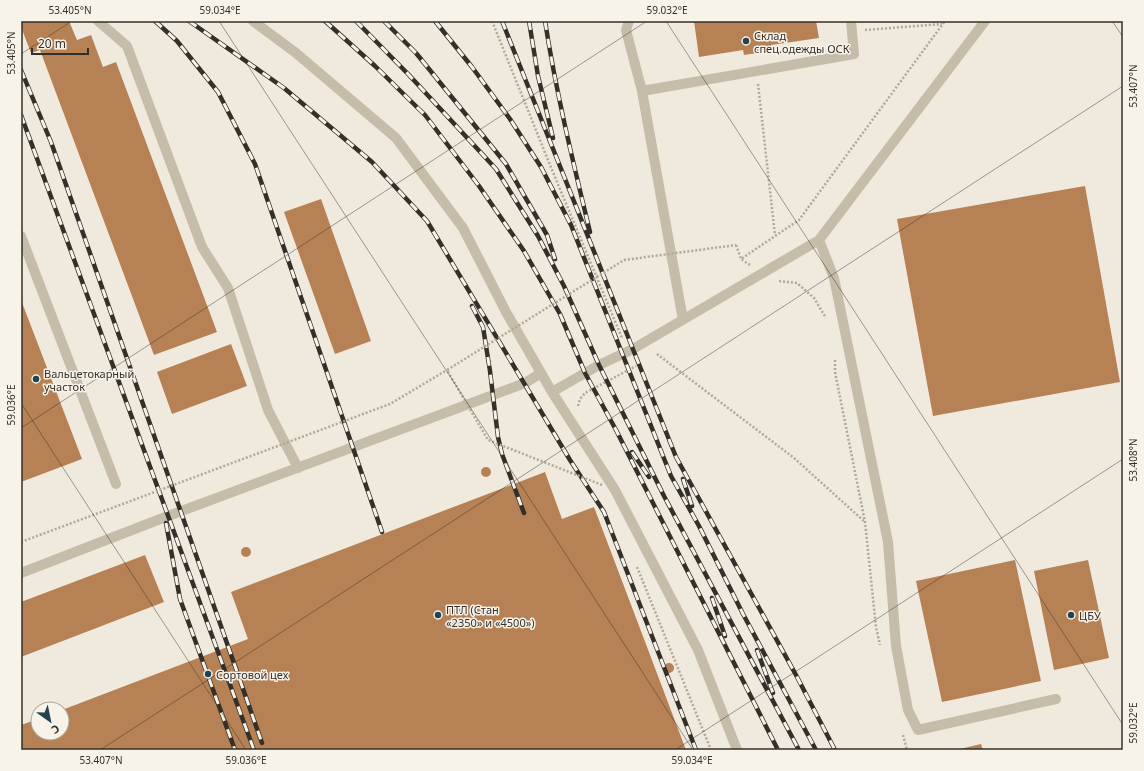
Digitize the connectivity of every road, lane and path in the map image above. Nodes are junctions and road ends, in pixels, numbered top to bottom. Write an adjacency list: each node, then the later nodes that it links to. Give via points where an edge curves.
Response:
1 (98, 21): 29 (lane, via 127,46 202,247 228,288 268,410)
2 (253, 21): 26 (lane, via 296,53 396,138 463,228)
3 (492, 21): 19 (path)
4 (629, 21): 10 (lane, via 626,30)
5 (945, 21): 7 (path)
6 (986, 21): 13 (lane)
7 (942, 24): 8 (path); 11 (path, via 799,220)
8 (852, 26): 9 (lane, via 854,54)
9 (756, 70): 10 (lane); 11 (path)
10 (642, 91): 17 (lane)
11 (775, 235): 14 (path)
12 (21, 236): 31 (lane)
13 (819, 240): 15 (lane); 37 (lane, via 834,278 888,542 896,646 908,710 918,730)
14 (741, 259): 15 (path); 25 (path, bridge, via 736,246 624,260)
15 (762, 274): 16 (path, via 777,280 797,283 814,298); 17 (lane)
16 (827, 319)
17 (683, 320): 19 (lane)
18 (663, 350): 20 (path)
19 (628, 352): 24 (path); 27 (lane, via 599,365)
20 (657, 354): 21 (path); 32 (path, via 794,458)
21 (651, 357)
22 (834, 357): 32 (path)
23 (639, 364): 24 (path)
24 (634, 366): 28 (path, via 585,393 580,399)
25 (447, 370): 30 (path, bridge, via 488,440 602,485); 33 (path, bridge, via 390,404)
26 (541, 373): 27 (lane); 29 (lane, via 525,383)
27 (552, 392): 40 (lane, via 615,490 691,636)
28 (579, 410)
29 (298, 468): 35 (lane)
30 (598, 478)
31 (116, 484)
32 (865, 522): 36 (path, via 876,627)
33 (21, 542)
34 (635, 562): 39 (path)
35 (21, 573)
36 (881, 650)
37 (1056, 699)
38 (903, 735): 41 (path)
39 (711, 750)
40 (737, 750)
41 (907, 750)

